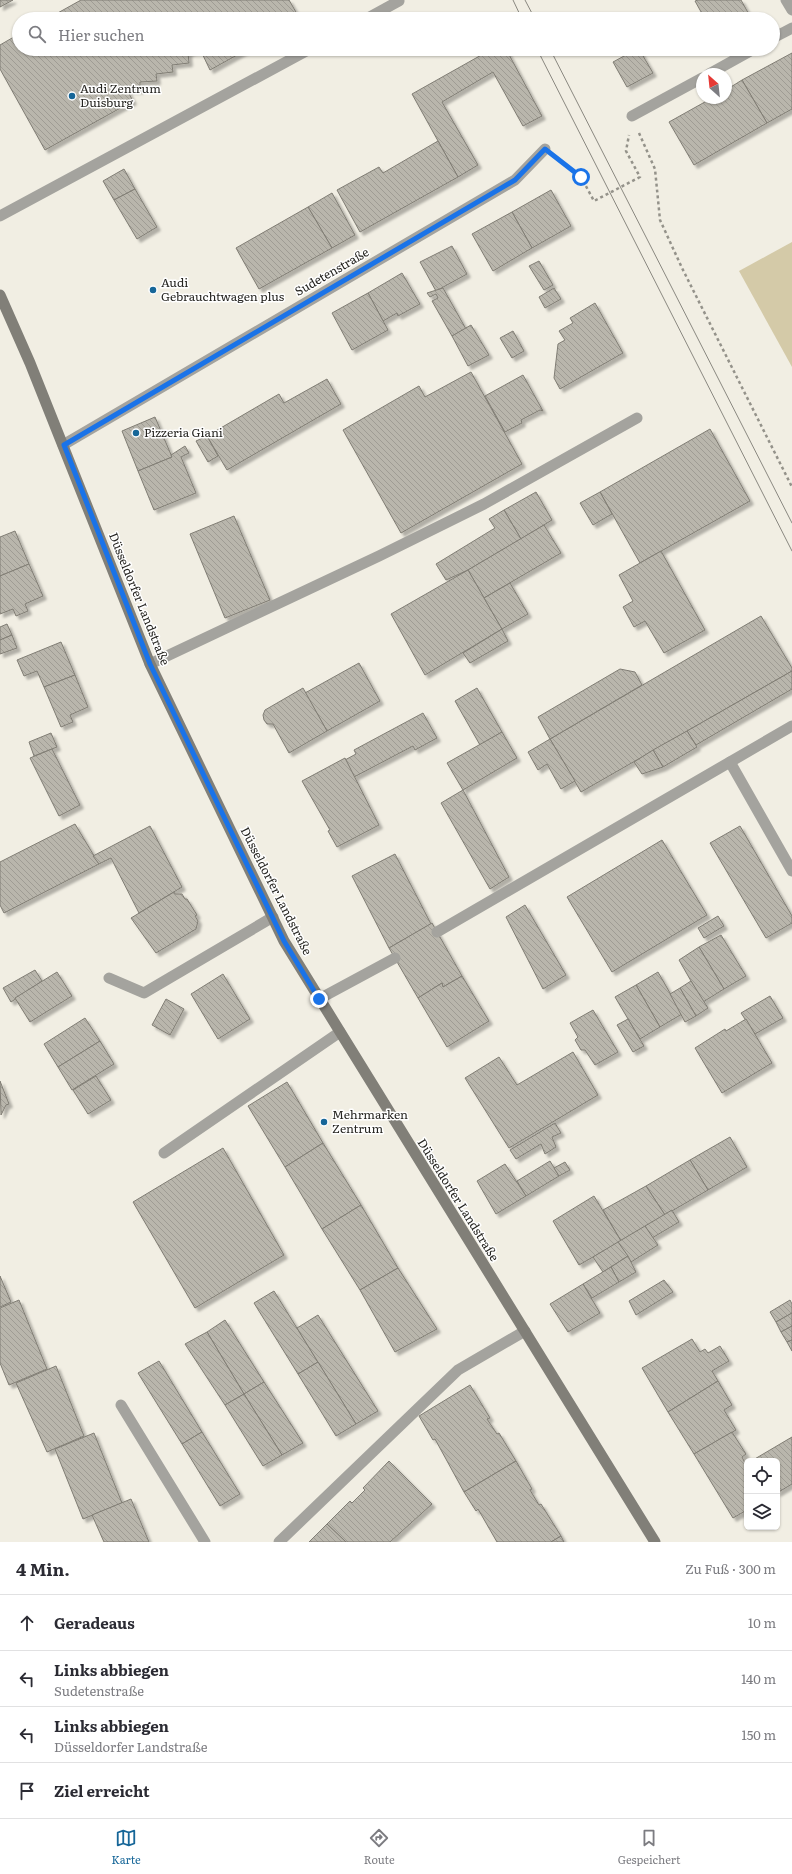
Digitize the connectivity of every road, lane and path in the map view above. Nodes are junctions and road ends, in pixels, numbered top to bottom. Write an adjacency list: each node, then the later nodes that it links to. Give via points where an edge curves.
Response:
1 (786, 0): 3 (street)
2 (399, 1): 4 (street)
3 (792, 10)
4 (379, 12)
5 (792, 28): 6 (street)
6 (780, 34)
7 (297, 56): 14 (street)
8 (741, 56): 9 (street)
9 (720, 68)
10 (696, 81): 11 (street)
11 (632, 116): 18 (path, via 655,170 660,220)
12 (545, 149): 13 (path, via 581,177 594,201 640,177); 17 (street, Sudetenstraße, via 515,180)
13 (626, 151)
14 (0, 216)
15 (1, 298): 17 (main road, Düsseldorfer Landstraße)
16 (637, 418): 19 (street, via 484,504)
17 (64, 445): 19 (main road, Düsseldorfer Landstraße)
18 (792, 487)
19 (150, 664): 23 (main road, Düsseldorfer Landstraße)
20 (792, 726): 21 (street)
21 (730, 762): 22 (street); 24 (street)
22 (792, 871)
23 (273, 917): 26 (street, via 144,993); 27 (main road, Düsseldorfer Landstraße, via 284,941)
24 (437, 932)
25 (395, 958): 27 (street)
26 (109, 978)
27 (319, 999): 28 (main road, Düsseldorfer Landstraße)
28 (340, 1032): 29 (street); 30 (main road, Düsseldorfer Landstraße)
29 (164, 1153)
30 (525, 1331): 33 (street, via 458,1370); 34 (main road, Düsseldorfer Landstraße)
31 (121, 1405): 32 (street)
32 (204, 1542)
33 (279, 1542)
34 (655, 1542)

